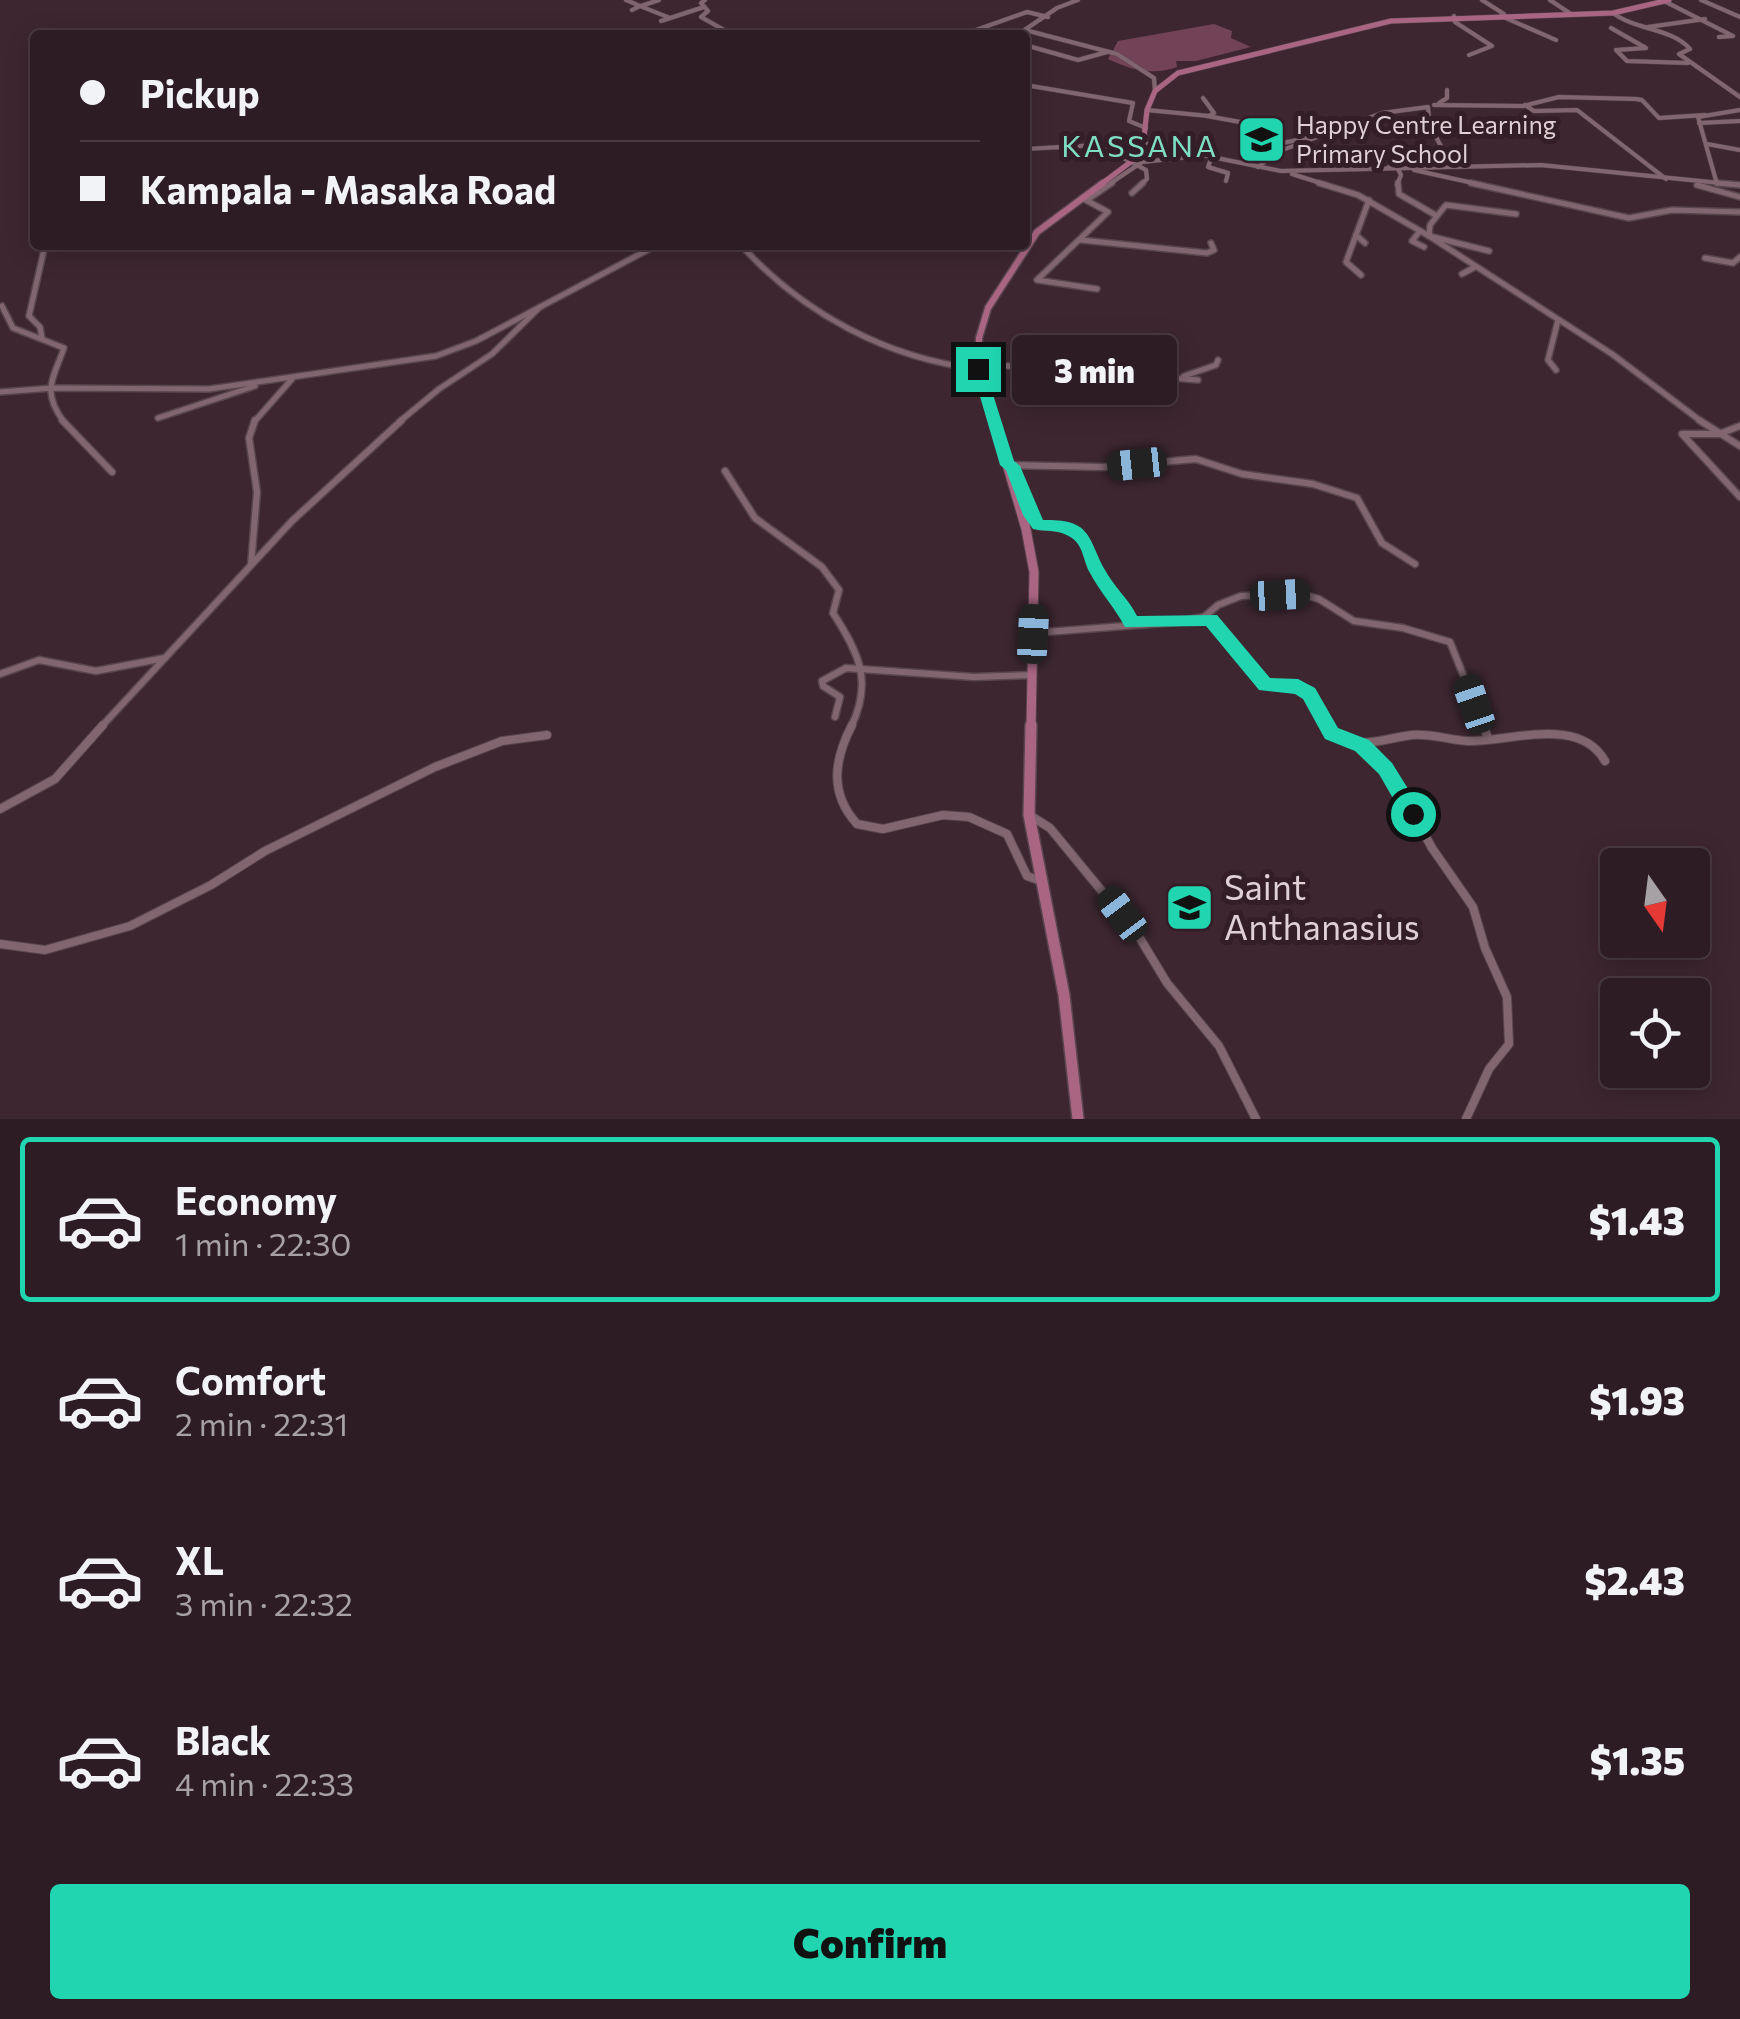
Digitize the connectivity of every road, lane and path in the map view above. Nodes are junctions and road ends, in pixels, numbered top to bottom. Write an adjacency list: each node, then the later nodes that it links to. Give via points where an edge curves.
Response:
1 (626, 0): 9 (street)
2 (659, 0): 9 (street)
3 (705, 0): 10 (street)
4 (1078, 0): 18 (street)
5 (1482, 0): 14 (street)
6 (1550, 0): 13 (street)
7 (1667, 0): 12 (main road); 19 (street)
8 (1701, 0): 16 (street)
9 (640, 6): 11 (street); 17 (street)
10 (704, 7): 17 (street); 23 (street, via 708,11 700,17)
11 (632, 10)
12 (1612, 13): 13 (main road); 22 (street)
13 (1571, 14): 14 (main road)
14 (1502, 15): 15 (main road); 28 (street)
15 (1454, 16): 31 (street, via 1492,46); 35 (main road, via 1382,23 1211,62 1172,76)
16 (1740, 17)
17 (670, 18): 20 (street)
18 (1048, 18): 24 (street, via 1027,12); 25 (street)
19 (1706, 19): 22 (street); 27 (street, via 1733,36)
20 (661, 22)
21 (1611, 28): 32 (street, via 1646,48 1616,50 1626,61)
22 (1646, 28): 32 (street, via 1686,44 1690,49 1679,54)
23 (725, 30)
24 (976, 30)
25 (1025, 30)
26 (1030, 31): 30 (street)
27 (1719, 37)
28 (1556, 40)
29 (1030, 47): 30 (street, via 1088,60)
30 (1108, 52): 35 (street, via 1154,78)
31 (1469, 55)
32 (1689, 62): 36 (street)
33 (1030, 85): 46 (street, via 1134,104 1129,120)
34 (1447, 90): 38 (street, via 1447,98)
35 (1155, 91): 40 (main road)
36 (1740, 97)
37 (1203, 98): 43 (street, via 1214,113)
38 (1431, 106): 39 (street); 53 (street, via 1385,112); 58 (street, via 1430,126 1442,148 1398,156)
39 (1525, 106): 42 (street, via 1551,98 1636,99 1659,118); 60 (street, via 1578,110)
40 (1147, 110): 43 (street); 46 (main road)
41 (1740, 110): 42 (street)
42 (1705, 114): 45 (street)
43 (1207, 116): 50 (street, via 1250,124)
44 (1740, 121): 45 (street)
45 (1698, 124): 49 (street)
46 (1146, 128): 48 (main road)
47 (1328, 128): 50 (street)
48 (1142, 142): 54 (street); 56 (main road)
49 (1707, 144): 52 (street); 63 (street)
50 (1272, 145): 53 (street)
51 (1030, 149): 56 (street, via 1091,144)
52 (1740, 150)
53 (1277, 152): 57 (street)
54 (1200, 157): 55 (street); 56 (street)
55 (1211, 158): 57 (street); 61 (street, via 1208,168 1228,172)
56 (1136, 162): 65 (street, via 1148,179); 67 (main road)
57 (1258, 167): 59 (street)
58 (1393, 167): 59 (street); 60 (street, via 1557,166); 69 (street, via 1628,218 1672,210); 71 (street, via 1400,175 1399,194)
59 (1281, 171): 68 (street)
60 (1668, 180): 62 (street)
61 (1226, 181)
62 (1681, 182): 63 (street); 66 (street)
63 (1717, 184): 64 (street)
64 (1740, 185)
65 (1132, 193)
66 (1740, 197)
67 (1084, 199): 75 (street, via 1109,210); 76 (main road)
68 (1369, 200): 72 (street); 73 (street)
69 (1740, 212)
70 (1516, 214): 71 (street, via 1446,205)
71 (1437, 216): 74 (street)
72 (1420, 231): 74 (street); 79 (street, via 1412,241)
73 (1356, 235): 78 (street); 89 (street, via 1346,264)
74 (1429, 236): 84 (street); 87 (street)
75 (1080, 240): 77 (street, via 1207,253 1214,249); 90 (street, via 1037,280)
76 (1030, 242)
77 (1211, 242)
78 (1365, 243)
79 (1424, 248)
80 (44, 250): 94 (street, via 30,316)
81 (647, 250): 92 (street)
82 (745, 250): 97 (street, via 773,281 849,331 944,366)
83 (1025, 250): 95 (main road, via 988,308)
84 (1489, 251)
85 (1740, 257): 86 (street, via 1733,263)
86 (1704, 258)
87 (1476, 266): 88 (street); 93 (street)
88 (1462, 274)
89 (1361, 275)
90 (1097, 289)
91 (2, 306): 94 (street, via 12,328)
92 (540, 306): 99 (street, via 436,356); 114 (street, via 492,354 368,448)
93 (1558, 320): 98 (street, via 1548,360); 107 (street)
94 (42, 338): 103 (street, via 65,351 51,375)
95 (978, 355): 97 (main road); 100 (street, via 995,364)
96 (1218, 360): 100 (street)
97 (978, 369): 109 (main road)
98 (1556, 370)
99 (292, 378): 102 (street); 114 (street, via 254,421 248,438 257,492)
100 (1178, 378): 101 (street)
101 (1198, 380)
102 (266, 382): 103 (street, via 191,390); 105 (street)
103 (52, 388): 104 (street); 111 (street, via 53,408 64,426)
104 (0, 392)
105 (158, 418)
106 (1740, 426): 107 (street)
107 (1719, 434): 108 (street); 112 (street, via 1682,434)
108 (1740, 446)
109 (1010, 465): 113 (street, via 1196,459 1346,492 1364,505 1382,543); 116 (street, via 1039,526 1061,525 1080,536); 117 (main road, via 1032,558)
110 (725, 471): 119 (street, via 762,526 832,575 839,594 833,613 853,638)
111 (112, 472)
112 (1740, 496)
113 (1415, 564)
114 (251, 566): 118 (street)
115 (1204, 617): 116 (street); 124 (street, via 1242,596 1310,595 1354,621 1442,638 1456,650); 125 (street, via 1265,685 1305,690 1332,733)
116 (1131, 623): 117 (street)
117 (1033, 634): 121 (main road)
118 (166, 658): 120 (street, via 96,671 40,660); 127 (street, via 59,780)
119 (862, 670): 121 (street); 122 (street, via 846,668 822,680 840,697); 129 (street, via 860,704 835,758 852,820 880,832 960,814 1006,834 1027,876)
120 (0, 674)
121 (1032, 676): 128 (main road)
122 (834, 718)
123 (547, 735): 130 (street, via 502,741 436,768 130,926 45,950)
124 (1488, 738): 125 (street, via 1416,734); 126 (street, via 1577,737 1596,745)
125 (1362, 745): 133 (street, via 1397,784 1474,907 1507,997 1509,1044 1489,1068)
126 (1605, 761)
127 (0, 809)
128 (1030, 815): 129 (main road); 132 (street, via 1050,828 1128,921 1212,1035)
129 (1042, 881): 131 (main road)
130 (0, 944)
131 (1078, 1119)
132 (1256, 1119)
133 (1466, 1119)

